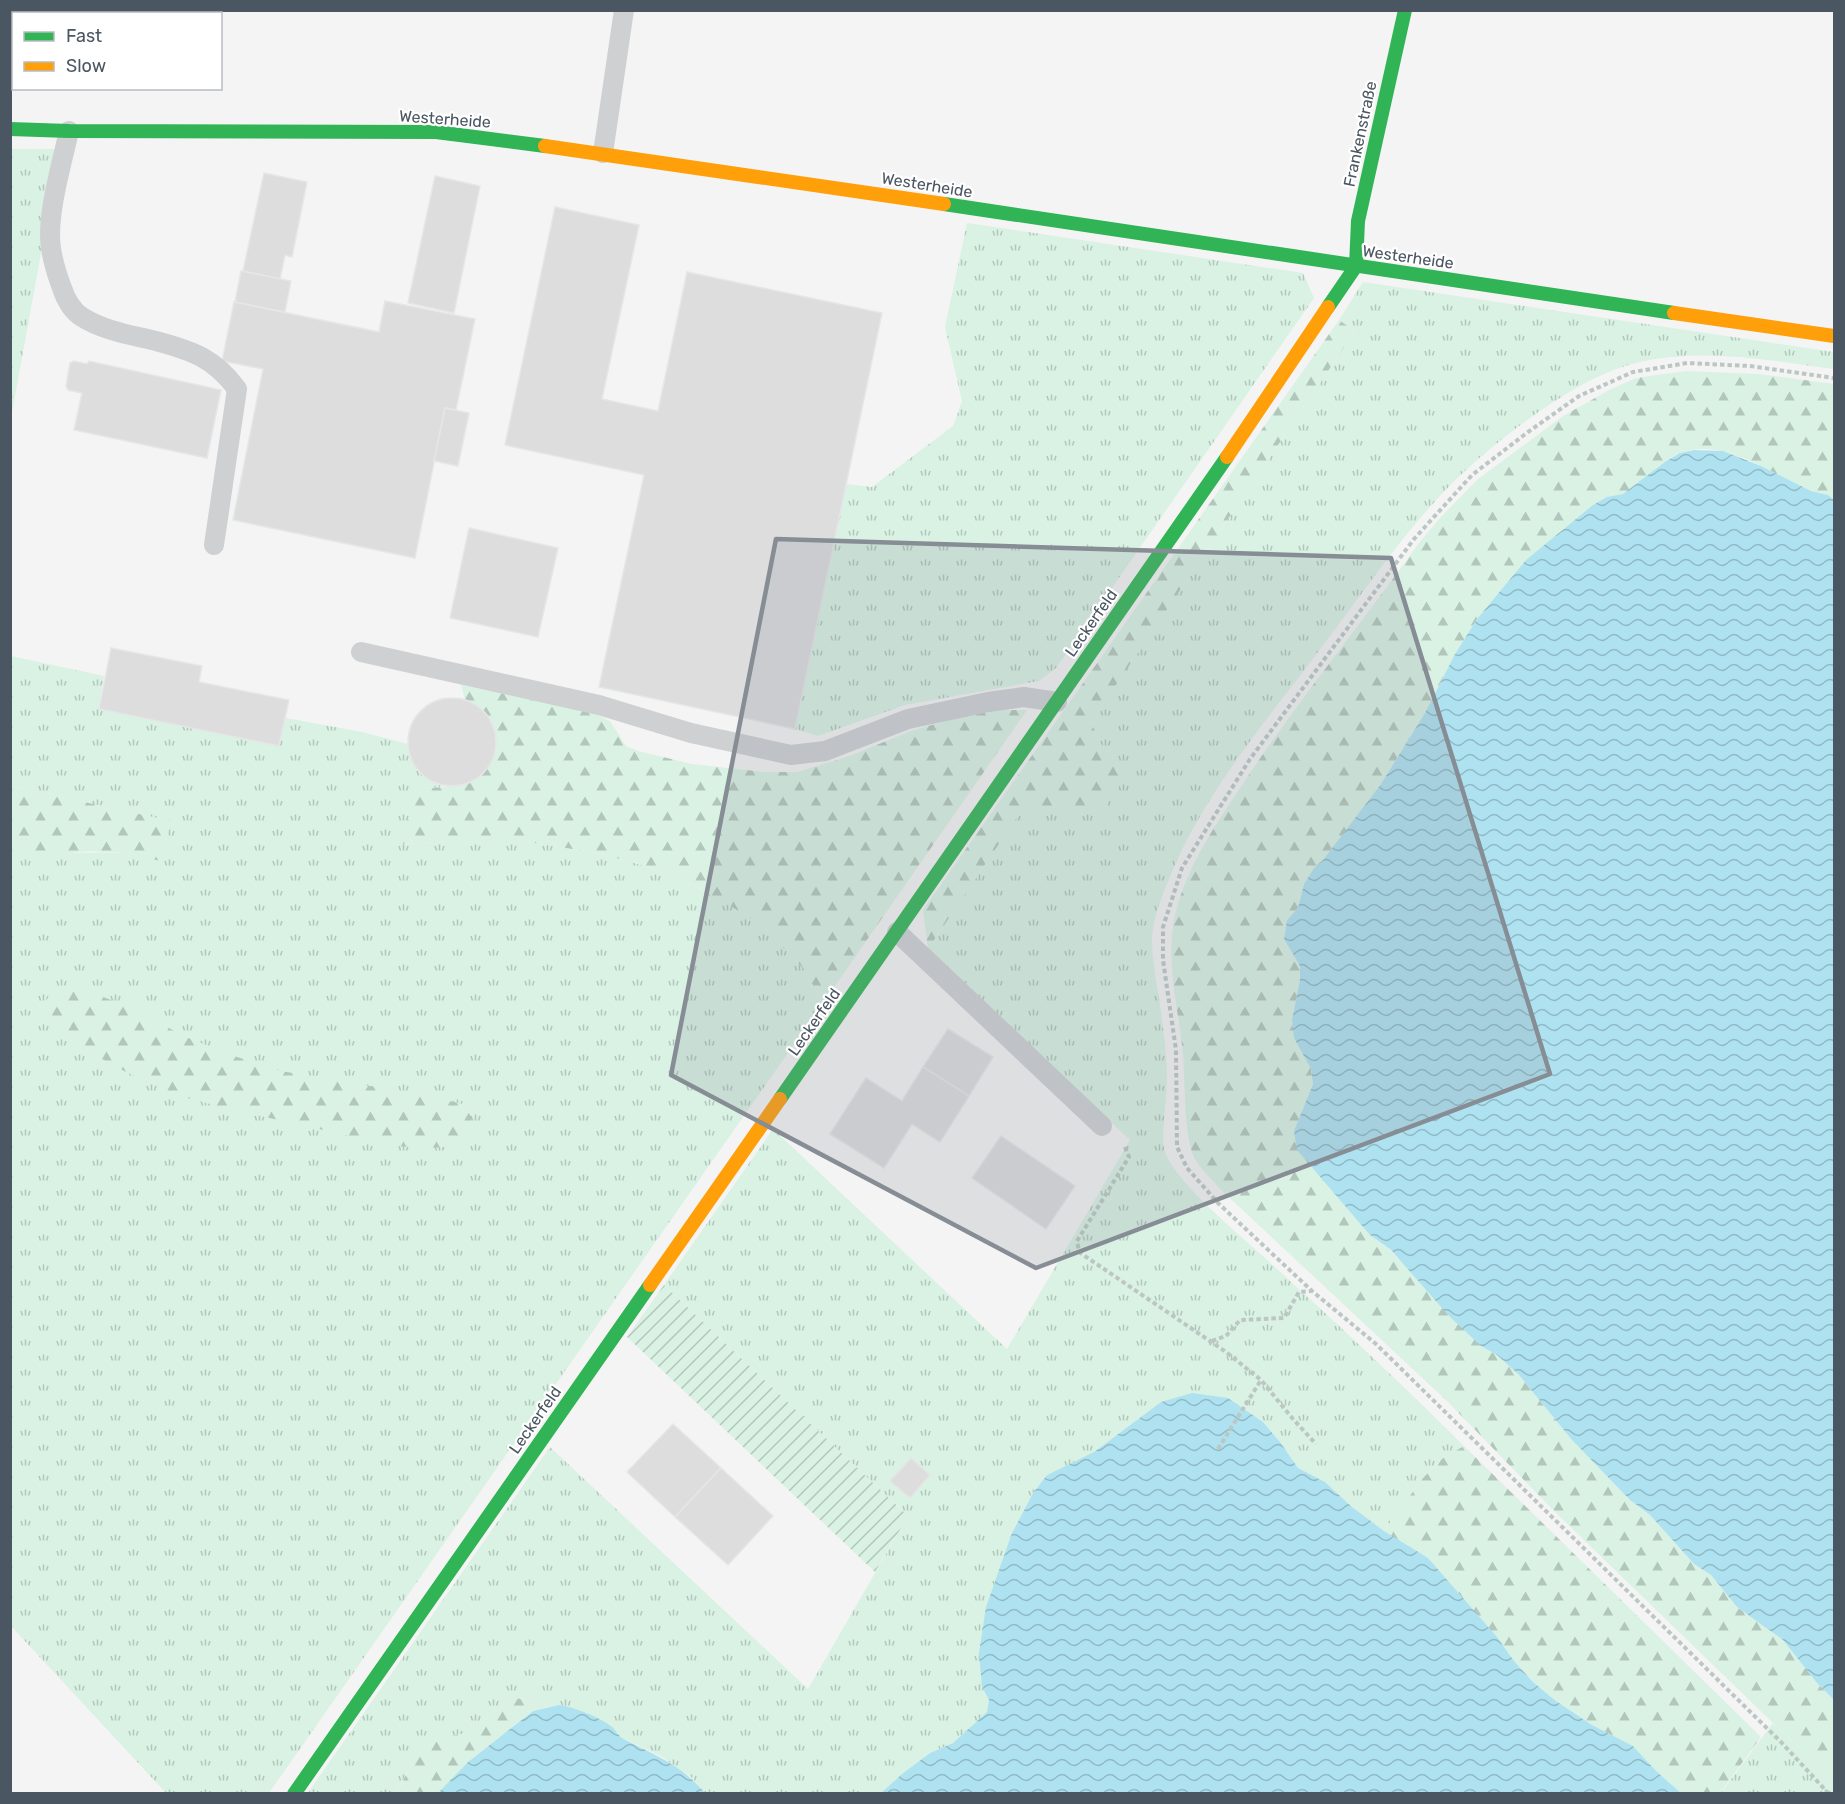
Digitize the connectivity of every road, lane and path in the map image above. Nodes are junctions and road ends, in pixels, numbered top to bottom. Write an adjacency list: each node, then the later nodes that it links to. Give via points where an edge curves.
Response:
1 (624, 10): 5 (lane)
2 (1405, 10): 6 (street, Frankenstraße, via 1358,221)
3 (10, 129): 4 (street, Westerheide)
4 (69, 131): 5 (street, Westerheide, via 436,132); 9 (lane, via 53,204 50,246 67,302 80,316 97,325 204,357 237,389)
5 (603, 153): 6 (street, Westerheide)
6 (1356, 266): 7 (street, Westerheide); 11 (street, Leckerfeld)
7 (1834, 336)
8 (1834, 378): 14 (path, via 1750,366 1687,363 1633,372 1579,396 1528,432 1472,475 1414,539 1250,759 1182,868 1163,927 1163,960 1176,1050 1177,1147 1187,1168 1218,1203)
9 (214, 545)
10 (361, 652): 11 (lane, via 599,705 691,733 791,755 825,751 908,719 988,702 1024,697)
11 (1057, 702): 12 (street, Leckerfeld)
12 (897, 932): 13 (lane); 19 (street, Leckerfeld)
13 (1102, 1126): 15 (path, via 1126,1147 1129,1157 1077,1240 1079,1252)
14 (1312, 1291): 15 (path, via 1299,1292 1284,1318 1240,1320 1226,1336); 20 (path, via 1376,1344 1780,1741)
15 (1212, 1341): 16 (path)
16 (1261, 1380): 17 (path); 18 (path)
17 (1316, 1444)
18 (1218, 1449)
19 (294, 1794)
20 (1829, 1794)

